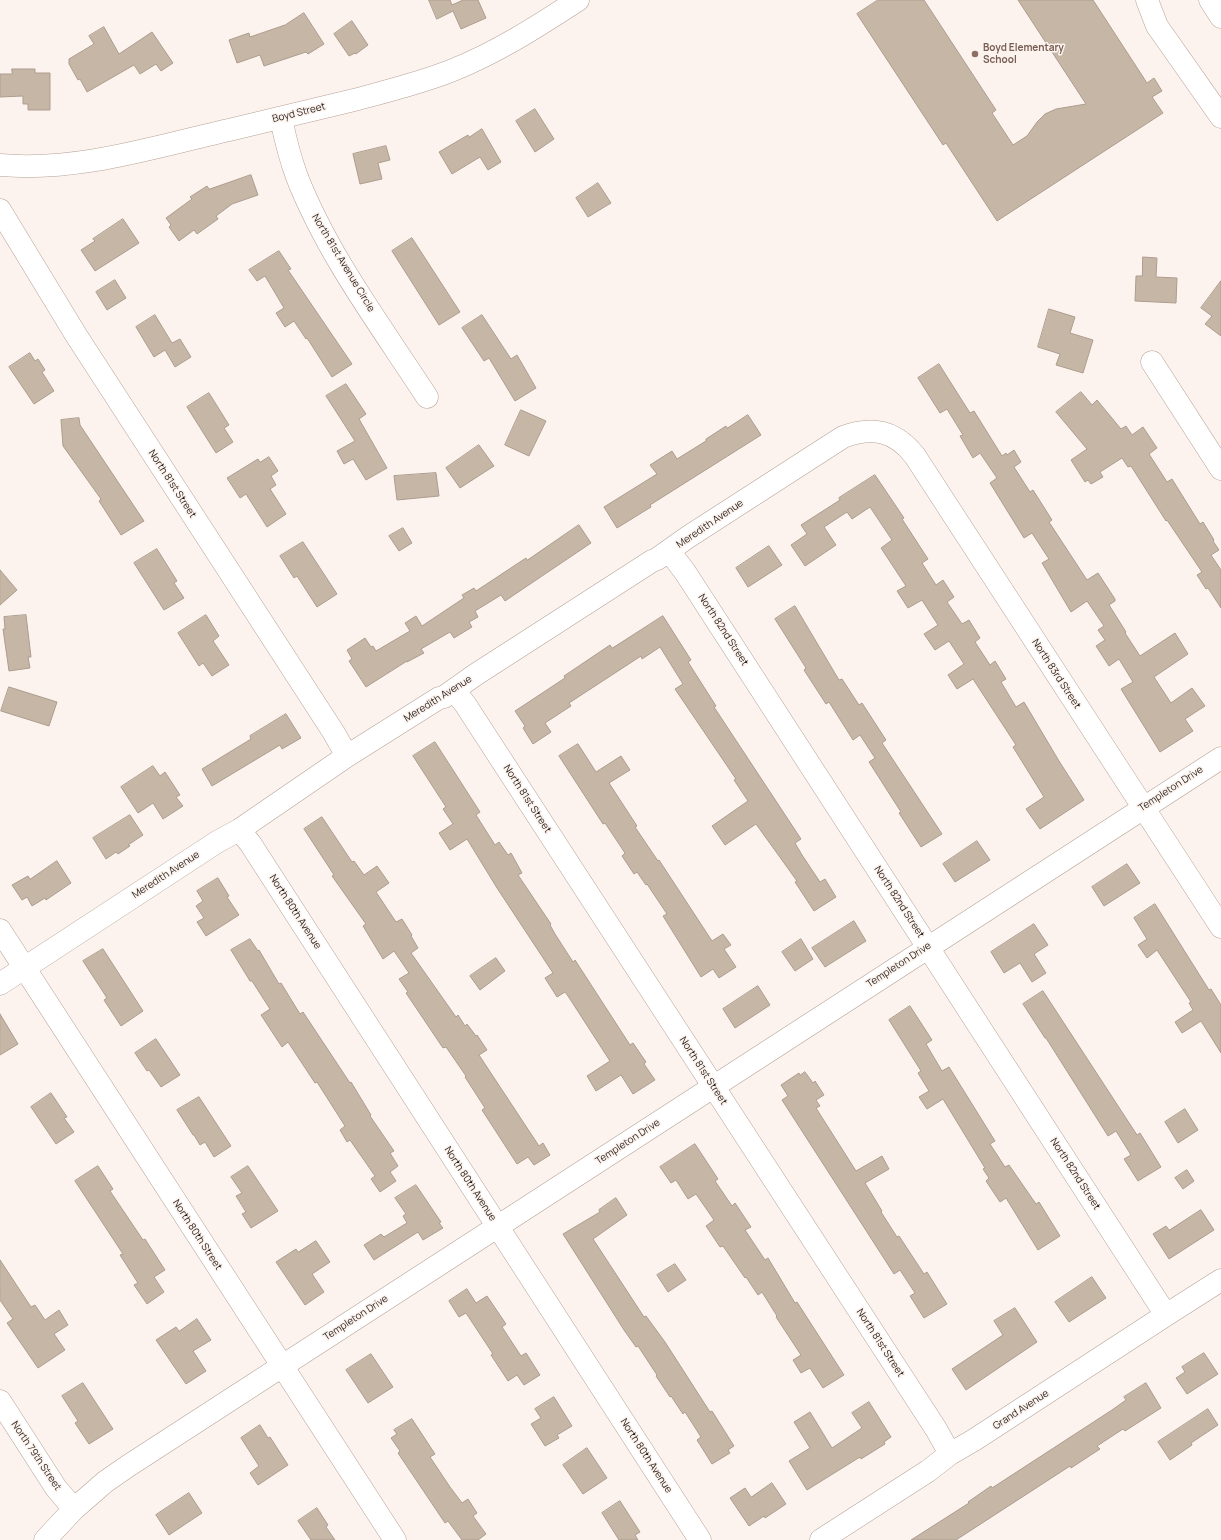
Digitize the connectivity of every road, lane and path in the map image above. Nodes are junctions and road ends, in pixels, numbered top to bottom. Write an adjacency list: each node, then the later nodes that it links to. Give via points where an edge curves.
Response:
1 (578, 0): 6 (street, Boyd Street, via 518,38 453,70 403,87)
2 (1147, 0): 5 (street, via 1157,26)
3 (1210, 0): 4 (street)
4 (1221, 17)
5 (1221, 117)
6 (281, 118): 7 (street, Boyd Street, via 89,161 36,166); 10 (street, North 81st Avenue Circle, via 296,175 319,225 346,272)
7 (0, 165)
8 (0, 210): 15 (street, North 81st Street, via 76,335)
9 (1152, 362): 12 (street)
10 (427, 397)
11 (882, 432): 13 (street, Meredith Avenue, via 857,432 843,437); 17 (street, North 83rd Street, via 896,438 915,456)
12 (1221, 469)
13 (669, 551): 14 (street, Meredith Avenue); 21 (street, North 82nd Street)
14 (454, 690): 15 (street, Meredith Avenue); 24 (street, North 81st Street)
15 (347, 756): 18 (street, Meredith Avenue)
16 (1221, 758): 17 (street, Templeton Drive)
17 (1143, 807): 19 (street, North 83rd Street); 21 (street, Templeton Drive)
18 (239, 830): 22 (street, Meredith Avenue); 25 (street, North 80th Avenue)
19 (1221, 927)
20 (0, 930): 22 (street, North 80th Street)
21 (928, 947): 24 (street, Templeton Drive); 27 (street, North 82nd Street)
22 (25, 968): 23 (street, Meredith Avenue); 28 (street, North 80th Street)
23 (0, 984)
24 (713, 1086): 25 (street, Templeton Drive); 30 (street, North 81st Street)
25 (498, 1227): 28 (street, Templeton Drive); 34 (street, North 80th Avenue)
26 (1221, 1280): 27 (street, Grand Avenue)
27 (1166, 1315): 30 (street, Grand Avenue)
28 (282, 1366): 31 (street, Templeton Drive, via 128,1466); 33 (street, North 80th Street)
29 (0, 1401): 31 (street, North 79th Street, via 56,1488)
30 (950, 1454): 35 (street, Grand Avenue)
31 (74, 1509): 32 (street, Templeton Drive)
32 (45, 1540)
33 (395, 1540)
34 (700, 1540)
35 (821, 1540)

